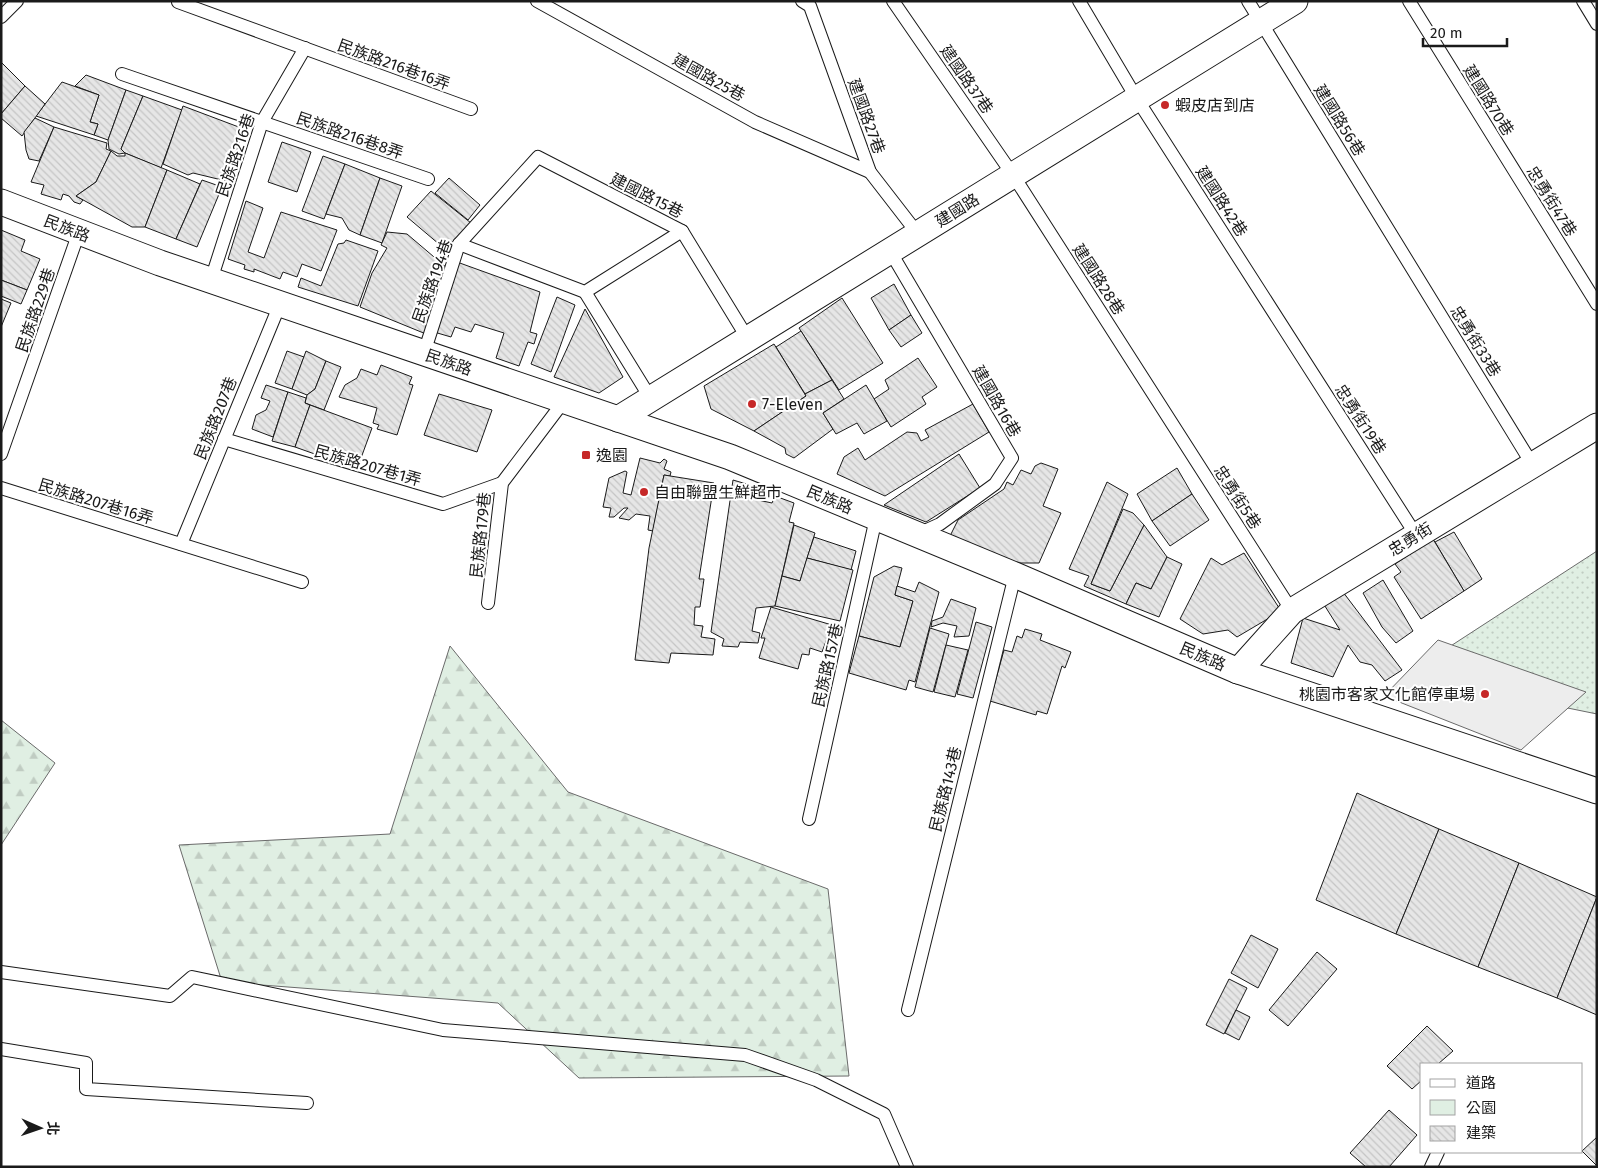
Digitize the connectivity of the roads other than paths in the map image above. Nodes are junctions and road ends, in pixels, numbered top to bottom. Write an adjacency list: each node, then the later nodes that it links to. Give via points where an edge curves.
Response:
1 (17, 1): 11 (lane)
2 (537, 1): 21 (lane, 建國路25巷, via 755,122)
3 (802, 1): 21 (lane, 建國路27巷, via 810,6)
4 (893, 1): 22 (lane, 建國路37巷)
5 (1079, 1): 16 (lane, 建國路42巷)
6 (1248, 1): 12 (lane, 建國路56巷)
7 (1295, 1): 12 (street, 建國路)
8 (1409, 1): 20 (lane, 建國路70巷)
9 (1583, 1): 13 (lane)
10 (178, 2): 14 (lane, 民族路216巷16弄)
11 (1, 17)
12 (1261, 22): 16 (street, 建國路); 28 (lane, 建國路56巷)
13 (1597, 24)
14 (305, 48): 17 (lane, 民族路216巷16弄); 18 (lane, 民族路216巷)
15 (122, 74): 18 (lane, 民族路216巷8弄)
16 (1137, 99): 22 (street, 建國路); 35 (lane, 建國路42巷)
17 (471, 109)
18 (262, 122): 23 (lane, 民族路216巷8弄); 31 (lane, 民族路216巷)
19 (538, 157): 25 (lane, 建國路15巷); 29 (lane, 民族路194巷)
20 (1511, 165): 34 (lane, 忠勇街47巷)
21 (870, 172): 27 (lane, 建國路27巷)
22 (1013, 175): 27 (street, 建國路); 39 (lane, 建國路28巷)
23 (428, 179)
24 (1, 202): 26 (street, 民族路)
25 (682, 231): 32 (lane); 36 (lane, 建國路15巷)
26 (79, 232): 31 (street, 民族路); 44 (lane, 民族路229巷)
27 (918, 234): 30 (street, 建國路)
28 (1391, 234): 45 (lane, 忠勇街33巷)
29 (459, 244): 32 (lane); 37 (lane, 民族路194巷)
30 (890, 251): 36 (street, 建國路); 49 (lane, 建國路16巷, via 1012,458 995,484 940,524)
31 (211, 280): 33 (street, 民族路)
32 (585, 292): 38 (lane)
33 (280, 304): 37 (street, 民族路); 43 (lane, 民族路207巷)
34 (1597, 304)
35 (1279, 320): 50 (lane, 忠勇街19巷)
36 (748, 339): 38 (street, 建國路)
37 (424, 353): 40 (street, 民族路)
38 (651, 399): 41 (street, 建國路)
39 (1157, 399): 55 (lane, 忠勇街5巷)
40 (564, 401): 41 (street, 民族路); 46 (lane, 民族路179巷)
41 (618, 419): 48 (street, 民族路, via 730,457)
42 (1597, 426): 45 (street, 忠勇街)
43 (224, 439): 46 (lane, 民族路207巷1弄, via 443,504); 51 (lane, 民族路207巷)
44 (1, 454)
45 (1532, 464): 50 (street, 忠勇街)
46 (502, 483): 54 (lane, 民族路179巷)
47 (1, 488): 51 (lane, 民族路207巷16弄)
48 (876, 518): 49 (street, 民族路); 58 (lane, 民族路157巷)
49 (916, 535): 52 (street, 民族路)
50 (1416, 535): 55 (street, 忠勇街)
51 (181, 544): 53 (lane, 民族路207巷16弄)
52 (1015, 575): 56 (street, 民族路); 60 (lane, 民族路143巷)
53 (302, 582)
54 (488, 603)
55 (1292, 612): 56 (street, 忠勇街)
56 (1238, 671): 57 (street, 民族路)
57 (1597, 791)
58 (809, 819)
59 (1, 972): 64 (lane, via 170,996 192,977 443,1030 745,1055 816,1080 884,1114)
60 (908, 1010)
61 (1, 1049): 62 (lane, via 86,1063 86,1090)
62 (307, 1103)
63 (1438, 1153): 65 (lane)
64 (906, 1167)
65 (1431, 1167)

